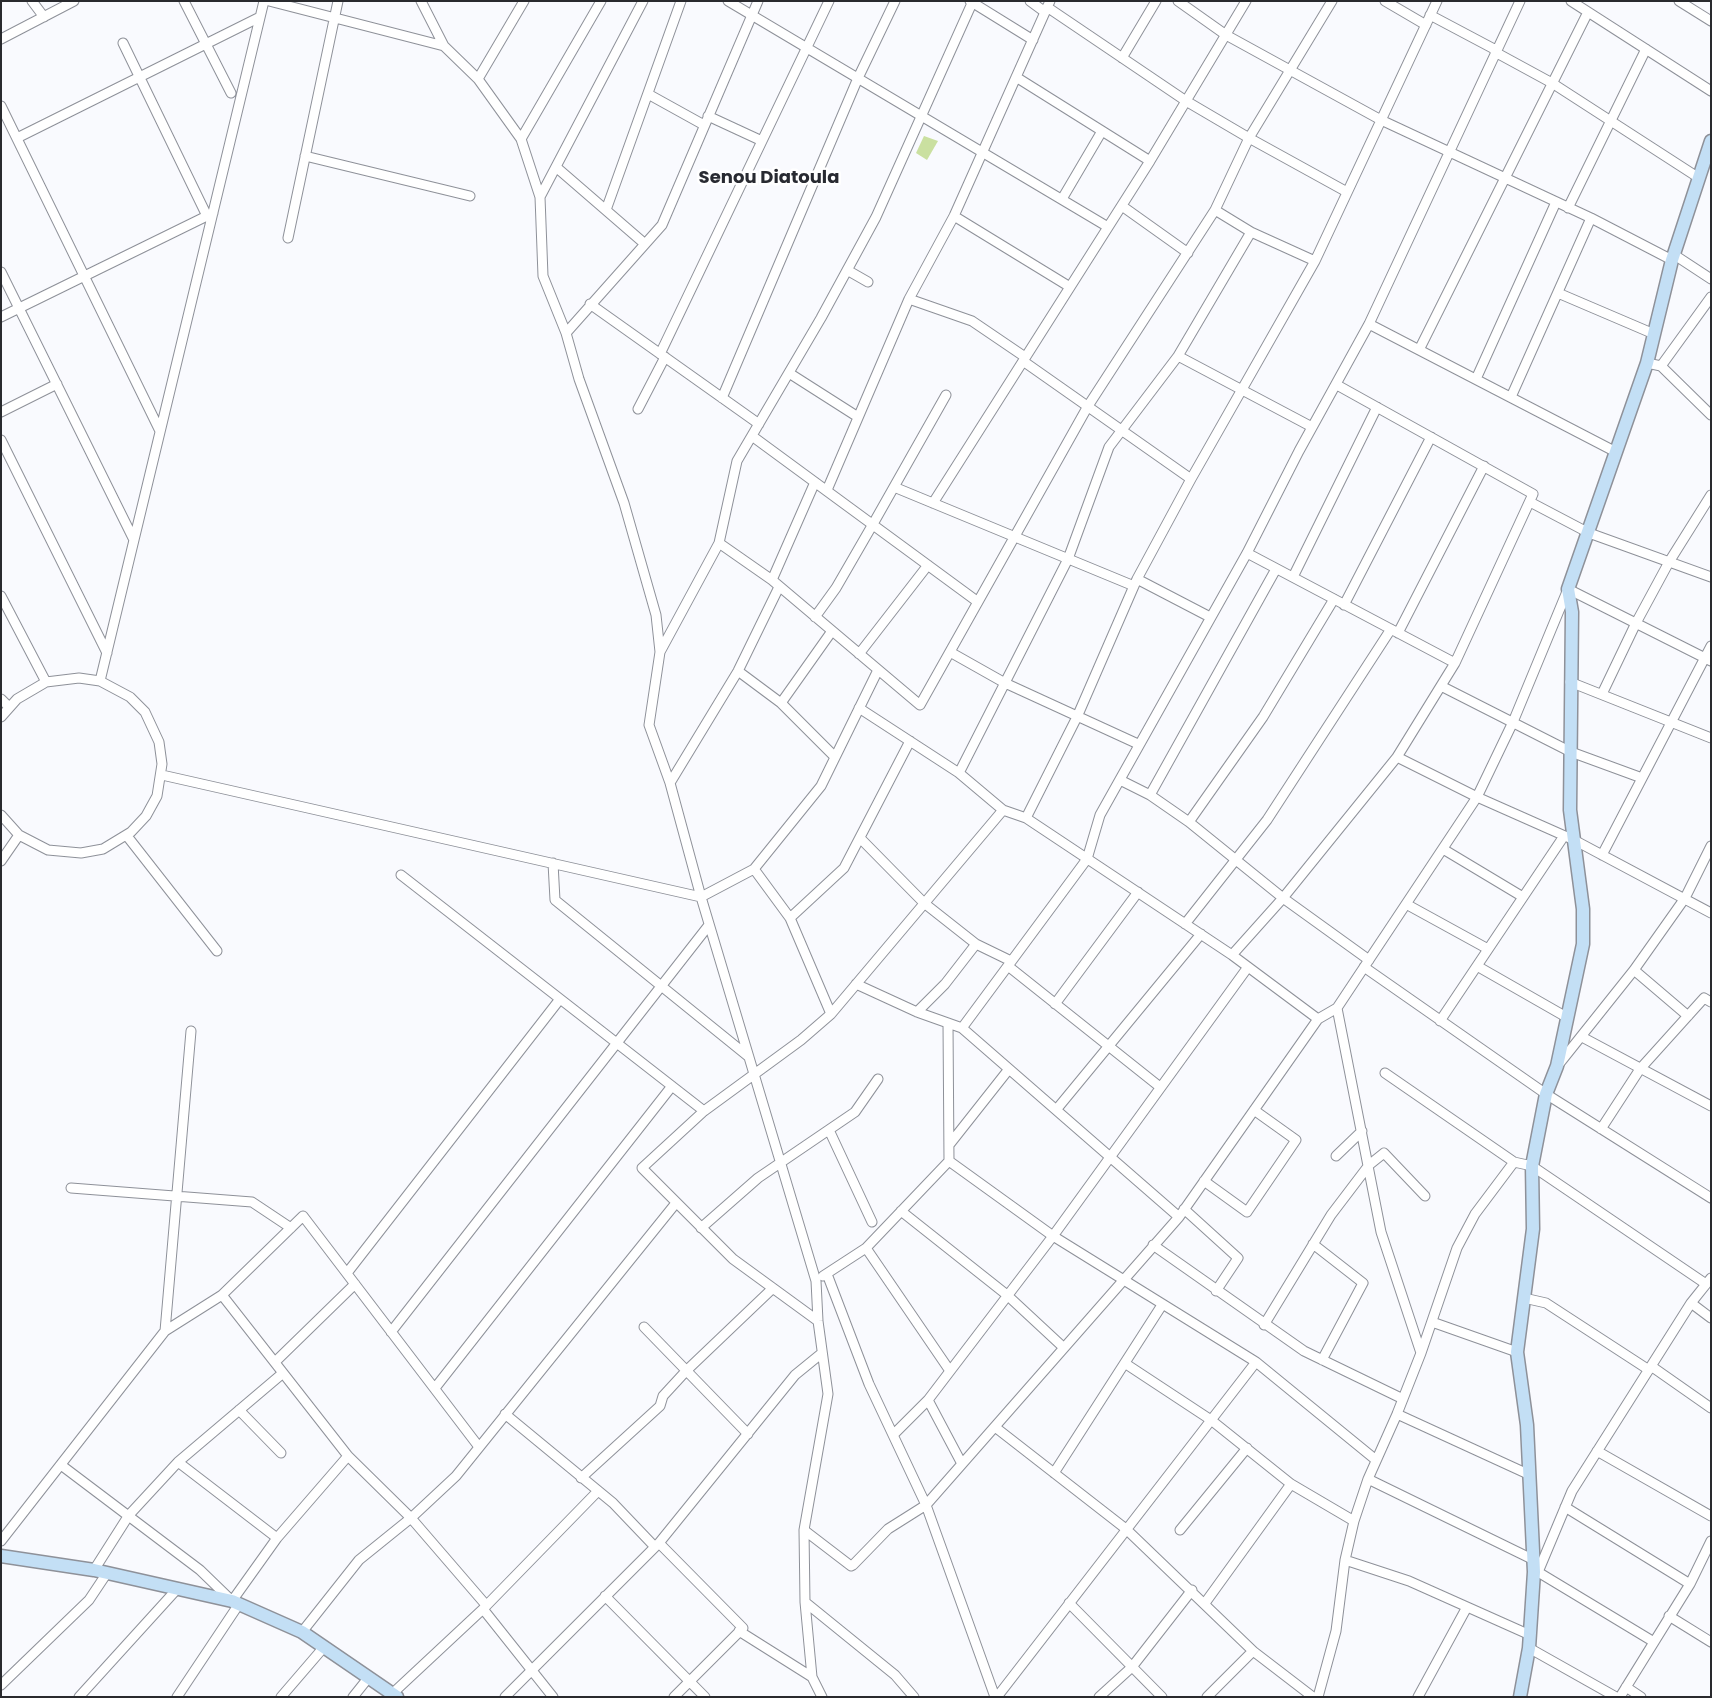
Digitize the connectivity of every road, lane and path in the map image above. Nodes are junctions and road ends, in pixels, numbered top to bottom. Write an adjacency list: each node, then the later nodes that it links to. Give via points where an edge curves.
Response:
1 (32, 1): 31 (street)
2 (74, 1): 31 (street)
3 (184, 1): 40 (street)
4 (264, 1): 32 (street)
5 (269, 1): 33 (street)
6 (338, 1): 33 (street)
7 (421, 1): 41 (street)
8 (524, 1): 50 (street)
9 (601, 1): 65 (street)
10 (643, 1): 72 (street)
11 (681, 1): 54 (street)
12 (728, 1): 29 (street)
13 (758, 1): 29 (street)
14 (829, 1): 42 (street)
15 (895, 1): 49 (street)
16 (1030, 1): 27 (street)
17 (1156, 1): 45 (street)
18 (1178, 1): 36 (street)
19 (1246, 1): 36 (street)
20 (1332, 1): 46 (street)
21 (1385, 1): 35 (street)
22 (1437, 1): 30 (street)
23 (1520, 1): 44 (street)
24 (1571, 1): 28 (street)
25 (1679, 1): 34 (street)
26 (972, 2): 38 (street); 58 (street)
27 (1048, 7): 38 (street); 45 (street)
28 (1588, 12): 43 (street); 51 (street)
29 (751, 15): 42 (street); 57 (street)
30 (1430, 15): 35 (street); 44 (street)
31 (44, 17): 37 (street)
32 (260, 17): 40 (street); 84 (street)
33 (334, 18): 41 (street); 70 (street)
34 (1711, 21)
35 (1426, 25): 59 (street)
36 (1226, 35): 46 (street); 55 (street)
37 (1, 39)
38 (1033, 40): 48 (street)
39 (123, 42): 47 (street)
40 (206, 44): 47 (street); 53 (street)
41 (444, 46): 50 (street)
42 (807, 48): 49 (street); 66 (street)
43 (1646, 49): 52 (street); 60 (street)
44 (1496, 51): 51 (street); 68 (street)
45 (1122, 58): 55 (street)
46 (1290, 71): 59 (street); 64 (street)
47 (139, 77): 63 (street); 84 (street)
48 (1016, 77): 62 (street); 69 (street)
49 (858, 78): 58 (street); 122 (street)
50 (478, 79): 65 (street)
51 (1552, 83): 60 (street); 73 (street)
52 (1711, 91)
53 (230, 93)
54 (648, 94): 61 (street); 82 (street)
55 (1186, 100): 64 (street); 71 (street)
56 (1, 106): 63 (street)
57 (708, 116): 61 (street); 66 (street)
58 (922, 116): 69 (street); 94 (street, via 876,217)
59 (1381, 120): 68 (street); 75 (street)
60 (1611, 121): 74 (street); 81 (street)
61 (704, 125): 90 (street, via 662,225)
62 (1102, 131): 71 (street); 78 (street)
63 (17, 138): 96 (street)
64 (1249, 138): 75 (street); 83 (street)
65 (521, 139): 77 (street)
66 (762, 141): 110 (street)
67 (1711, 141): 74 (street)
68 (1448, 150): 73 (street); 106 (street)
69 (983, 152): 78 (street); 85 (street)
70 (305, 156): 76 (street); 89 (street)
71 (1150, 161): 80 (street)
72 (556, 167): 77 (street); 82 (street)
73 (1505, 177): 79 (street); 109 (street)
74 (1699, 178): 92 (street)
75 (1347, 192): 93 (street)
76 (470, 196)
77 (540, 197): 107 (street, via 544,276)
78 (1062, 199): 87 (street)
79 (1556, 202): 81 (street); 116 (street)
80 (1122, 206): 87 (street); 91 (street)
81 (1568, 208): 86 (street)
82 (606, 210): 90 (street)
83 (1215, 210): 88 (street); 91 (street)
84 (210, 215): 96 (street); 132 (street)
85 (954, 216): 99 (street); 102 (street)
86 (1591, 218): 92 (street); 100 (street)
87 (1108, 227): 99 (street)
88 (1251, 232): 93 (street); 111 (street)
89 (288, 238)
90 (645, 244): 103 (street)
91 (1188, 253): 123 (street)
92 (1673, 257): 97 (street); 108 (street)
93 (1315, 261): 119 (street)
94 (847, 270): 98 (street); 115 (street)
95 (1, 272): 104 (street)
96 (85, 276): 104 (street); 132 (street)
97 (1711, 279)
98 (868, 282)
99 (1070, 287): 112 (street)
100 (1558, 293): 108 (street); 121 (street)
101 (1711, 297): 114 (street)
102 (909, 299): 112 (street, via 972,321); 128 (street)
103 (590, 304): 107 (street); 110 (street)
104 (19, 308): 105 (street); 117 (street)
105 (1, 317)
106 (1368, 324): 109 (street); 118 (street)
107 (566, 334): 171 (street, via 624,504 656,614)
108 (1654, 334): 113 (street)
109 (1419, 350): 116 (street)
110 (662, 356): 122 (street); 125 (street)
111 (1178, 356): 119 (street); 131 (street)
112 (1024, 359): 123 (street); 144 (street)
113 (1646, 363): 114 (street); 136 (street)
114 (1661, 366): 127 (street)
115 (789, 374): 128 (street); 129 (street)
116 (1476, 379): 121 (street)
117 (57, 384): 126 (street); 148 (street)
118 (1337, 385): 124 (street); 130 (street)
119 (1242, 390): 130 (street); 138 (street)
120 (946, 394): 140 (street)
121 (1511, 397): 136 (street)
122 (722, 398): 129 (street)
123 (1088, 406): 131 (street); 147 (street)
124 (1377, 407): 134 (street); 155 (street)
125 (638, 409)
126 (1, 412)
127 (1711, 414)
128 (858, 417): 141 (street)
129 (759, 424): 133 (street)
130 (1312, 427): 150 (street)
131 (1120, 429): 138 (street); 151 (street, via 1108,447)
132 (160, 431): 148 (street)
133 (752, 436): 139 (street); 149 (street, via 736,461)
134 (1431, 437): 137 (street); 164 (street)
135 (1, 440): 173 (street)
136 (1616, 452): 146 (street)
137 (1484, 466): 143 (street, via 1533,494); 169 (street)
138 (1191, 479): 158 (street)
139 (815, 482): 141 (street); 157 (street)
140 (894, 487): 144 (street); 145 (street)
141 (827, 490): 145 (street)
142 (1711, 495): 152 (street)
143 (1530, 502): 146 (street); 176 (street)
144 (933, 503): 147 (street)
145 (873, 524): 153 (street); 165 (street)
146 (1589, 533): 152 (street); 160 (street)
147 (1015, 537): 151 (street); 163 (street)
148 (134, 540): 173 (street)
149 (719, 543): 157 (street); 171 (street)
150 (1247, 553): 154 (street); 166 (street)
151 (1068, 559): 158 (street); 182 (street)
152 (1669, 562): 156 (street); 167 (street)
153 (928, 565): 163 (street); 174 (street)
154 (1276, 569): 155 (street); 204 (street)
155 (1293, 577): 162 (street)
156 (1711, 577)
157 (772, 580): 159 (street)
158 (1136, 583): 166 (street); 190 (street)
159 (779, 587): 165 (street); 178 (street)
160 (1568, 589): 167 (street); 181 (street, via 1572,612); 192 (street)
161 (1, 596): 180 (street)
162 (1334, 599): 164 (street); 209 (street, via 1263,717)
163 (978, 602): 172 (street)
164 (1344, 604): 169 (street)
165 (815, 617): 168 (street)
166 (1210, 617): 195 (street)
167 (1636, 623): 175 (street); 184 (street)
168 (832, 631): 174 (street); 186 (street)
169 (1395, 631): 176 (street); 218 (street, via 1267,820)
170 (1711, 646): 175 (street)
171 (660, 652): 203 (street, via 649,725)
172 (950, 652): 177 (street, via 920,705); 182 (street)
173 (107, 653): 179 (street)
174 (859, 654): 177 (street)
175 (1708, 659): 191 (street)
176 (1455, 663): 183 (street)
177 (878, 670): 188 (street)
178 (738, 671): 186 (street); 203 (street)
179 (100, 681): 180 (street, via 79,678); 200 (street, via 130,696 148,717 160,742)
180 (46, 682): 187 (street, via 26,692)
181 (1570, 682): 184 (street); 196 (street)
182 (1005, 683): 190 (street); 199 (street)
183 (1441, 686): 192 (street); 197 (street)
184 (1602, 694): 191 (street)
185 (1, 699): 187 (street)
186 (781, 703): 198 (street)
187 (9, 707): 189 (street)
188 (860, 708): 194 (street); 198 (street)
189 (1, 717)
190 (1077, 717): 195 (street); 208 (street)
191 (1672, 721): 193 (street); 201 (street)
192 (1514, 722): 196 (street); 205 (street)
193 (1711, 738)
194 (910, 742): 199 (street); 212 (street)
195 (1138, 744): 202 (street)
196 (1570, 752): 201 (street); 213 (street)
197 (1397, 756): 205 (street); 226 (street)
198 (835, 757): 221 (street, via 821,786)
199 (959, 774): 206 (street)
200 (162, 775): 211 (street, via 152,806); 220 (street)
201 (1642, 778): 216 (street)
202 (1120, 780): 204 (street); 217 (street, via 1100,814)
203 (670, 783): 224 (street)
204 (1150, 795): 209 (street)
205 (1478, 797): 213 (street); 215 (street)
206 (1003, 810): 208 (street); 228 (street)
207 (1, 815): 210 (street)
208 (1026, 818): 217 (street)
209 (1189, 822): 218 (street)
210 (19, 835): 211 (street, via 48,850 70,854 103,849); 219 (street)
211 (127, 836): 237 (street)
212 (860, 838): 228 (street); 231 (street, via 844,868)
213 (1569, 838): 216 (street); 225 (street); 253 (street, via 1583,909 1583,944)
214 (1711, 846): 227 (street)
215 (1443, 849): 225 (street); 229 (street)
216 (1602, 854): 227 (street)
217 (1087, 859): 223 (street); 239 (street)
218 (1236, 859): 226 (street); 232 (street)
219 (1, 861)
220 (553, 864): 224 (street); 245 (street, via 554,900)
221 (754, 869): 224 (street); 231 (street)
222 (401, 875): 246 (street)
223 (1138, 892): 232 (street); 248 (street)
224 (701, 897): 233 (street)
225 (1523, 897): 236 (street)
226 (1283, 898): 238 (street); 240 (street)
227 (1685, 898): 230 (street); 243 (street)
228 (924, 903): 235 (street); 244 (street)
229 (1406, 904): 236 (street); 240 (street)
230 (1711, 913)
231 (790, 918): 251 (street)
232 (1185, 924): 234 (street)
233 (709, 925): 245 (street); 262 (street)
234 (1201, 934): 238 (street); 261 (street)
235 (976, 944): 239 (street); 250 (street, via 945,984)
236 (1488, 949): 241 (street)
237 (217, 951)
238 (1232, 955): 242 (street)
239 (1010, 964): 248 (street); 257 (street)
240 (1366, 964): 249 (street); 255 (street)
241 (1477, 966): 253 (street); 255 (street)
242 (1248, 967): 254 (street); 270 (street)
243 (1634, 970): 252 (street); 259 (street)
244 (856, 984): 250 (street); 251 (street)
245 (662, 986): 260 (street); 262 (street)
246 (560, 999): 260 (street); 302 (street)
247 (1711, 1002): 252 (street, via 1704,998)
248 (1055, 1004): 261 (street)
249 (1337, 1008): 254 (street); 278 (street)
250 (917, 1012): 256 (street)
251 (831, 1014): 266 (street)
252 (1688, 1016): 265 (street)
253 (1568, 1018): 263 (street)
254 (1318, 1019): 274 (street)
255 (1440, 1021): 271 (street)
256 (948, 1023): 257 (street); 279 (street)
257 (962, 1028): 264 (street)
258 (192, 1032): 289 (street)
259 (1582, 1037): 263 (street); 265 (street)
260 (617, 1043): 269 (street); 321 (street)
261 (1110, 1048): 270 (street); 273 (street)
262 (749, 1057): 266 (street)
263 (1557, 1066): 271 (street)
264 (1009, 1069): 273 (street); 279 (street)
265 (1640, 1070): 272 (street); 276 (street)
266 (754, 1073): 275 (street); 283 (street)
267 (1385, 1073): 284 (street)
268 (878, 1079): 277 (street, via 855,1112)
269 (672, 1086): 275 (street); 334 (street)
270 (1160, 1087): 280 (street)
271 (1546, 1094): 276 (street); 286 (street)
272 (1711, 1106)
273 (1056, 1110): 280 (street)
274 (1254, 1110): 287 (street); 287 (street, via 1296,1140 1247,1212)
275 (704, 1111): 292 (street, via 642,1168)
276 (1601, 1129): 291 (street)
277 (829, 1130): 283 (street); 295 (street)
278 (1362, 1131): 281 (street); 285 (street)
279 (949, 1145): 282 (street)
280 (1109, 1156): 294 (street); 298 (street)
281 (1336, 1156)
282 (949, 1161): 293 (street); 298 (street)
283 (780, 1162): 297 (street); 305 (street)
284 (1514, 1162): 286 (street); 317 (street, via 1475,1214 1457,1248)
285 (1369, 1165): 290 (street, via 1384,1153); 299 (street); 325 (street, via 1381,1232)
286 (1532, 1166): 306 (street); 312 (street, via 1533,1229)
287 (1204, 1182): 294 (street)
288 (71, 1188): 289 (street)
289 (177, 1196): 296 (street, via 252,1202); 320 (street)
290 (1426, 1196)
291 (1711, 1198)
292 (676, 1203): 297 (street); 339 (street)
293 (901, 1212): 301 (street); 311 (street)
294 (1181, 1213): 300 (street); 309 (street, via 1238,1258)
295 (872, 1222)
296 (291, 1228): 302 (street, via 303,1216); 310 (street)
297 (701, 1228): 308 (street, via 733,1259)
298 (1053, 1236): 304 (street); 311 (street)
299 (1313, 1244): 318 (street); 326 (street, via 1362,1283)
300 (1153, 1245): 304 (street); 309 (street)
301 (866, 1248): 303 (street); 332 (street)
302 (347, 1273): 307 (street)
303 (827, 1274): 305 (street); 344 (street, via 869,1384)
304 (1122, 1280): 314 (street); 322 (street)
305 (816, 1281): 316 (street)
306 (1708, 1281): 313 (street)
307 (355, 1284): 321 (street); 327 (street)
308 (773, 1288): 316 (street); 331 (street)
309 (1216, 1291): 318 (street)
310 (222, 1295): 320 (street); 327 (street)
311 (1007, 1295): 322 (street); 332 (street)
312 (1524, 1298): 323 (street); 330 (street, via 1546,1303)
313 (1691, 1303): 315 (street); 330 (street)
314 (1162, 1306): 328 (street); 329 (street)
315 (1711, 1318)
316 (818, 1321): 324 (street)
317 (1432, 1322): 323 (street); 325 (street)
318 (1264, 1325): 326 (street)
319 (644, 1327): 331 (street)
320 (164, 1331): 353 (street)
321 (391, 1332): 334 (street)
322 (1062, 1347): 342 (street)
323 (1517, 1352): 355 (street)
324 (822, 1353): 343 (street, via 795,1375); 366 (street, via 828,1394)
325 (1421, 1353): 335 (street)
326 (1322, 1360): 335 (street)
327 (275, 1362): 333 (street)
328 (1256, 1362): 341 (street); 350 (street)
329 (1126, 1364): 341 (street); 354 (street)
330 (1650, 1368): 337 (street); 347 (street)
331 (686, 1370): 343 (street); 356 (street, via 663,1396 660,1406)
332 (950, 1371): 336 (street)
333 (283, 1373): 338 (street); 349 (street)
334 (435, 1388): 345 (street)
335 (1403, 1399): 340 (street)
336 (928, 1400): 344 (street); 352 (street)
337 (1711, 1408)
338 (239, 1410): 348 (street); 351 (street)
339 (505, 1414): 345 (street); 356 (street)
340 (1397, 1414): 350 (street); 355 (street)
341 (1211, 1420): 346 (street); 367 (street)
342 (995, 1427): 352 (street); 354 (street)
343 (748, 1434): 372 (street)
344 (893, 1435): 360 (street)
345 (479, 1447): 364 (street, via 456,1476)
346 (1247, 1448): 358 (street); 368 (street)
347 (1598, 1450): 361 (street); 363 (street)
348 (281, 1452)
349 (348, 1456): 364 (street); 369 (street)
350 (1376, 1460): 357 (street)
351 (178, 1462): 362 (street); 369 (street)
352 (962, 1464): 360 (street)
353 (61, 1465): 362 (street); 370 (street)
354 (1054, 1473): 367 (street)
355 (1530, 1475): 375 (street)
356 (582, 1478): 359 (street)
357 (1368, 1479): 365 (street); 375 (street)
358 (1292, 1484): 365 (street); 384 (street)
359 (598, 1491): 372 (street); 385 (street)
360 (926, 1505): 366 (street, via 888,1529 850,1566); 414 (street)
361 (1565, 1507): 375 (street); 377 (street)
362 (129, 1515): 376 (street); 382 (street, via 200,1570)
363 (1711, 1516)
364 (411, 1518): 385 (street); 389 (street, via 359,1560)
365 (1354, 1521): 374 (street)
366 (804, 1530): 381 (street)
367 (1126, 1530): 379 (street); 383 (street)
368 (1180, 1530)
369 (277, 1538): 382 (street)
370 (1, 1541)
371 (1711, 1541): 377 (street)
372 (657, 1545): 380 (street); 388 (street, via 743,1628)
373 (1, 1556): 376 (street)
374 (1345, 1560): 386 (street, via 1409,1581); 419 (street, via 1336,1631)
375 (1535, 1568): 390 (street); 391 (street)
376 (100, 1571): 378 (street); 401 (street, via 89,1600)
377 (1690, 1584): 387 (street)
378 (178, 1588): 382 (street); 404 (street)
379 (1192, 1590): 384 (street); 396 (street)
380 (604, 1596): 397 (street); 400 (street)
381 (805, 1602): 399 (street); 413 (street, via 895,1675)
382 (235, 1603): 389 (street); 405 (street)
383 (1069, 1603): 396 (street); 414 (street)
384 (1205, 1603): 395 (street)
385 (484, 1607): 397 (street); 403 (street)
386 (1467, 1607): 390 (street); 420 (street)
387 (1669, 1616): 391 (street); 392 (street)
388 (739, 1631): 399 (street); 400 (street)
389 (302, 1632): 393 (street)
390 (1530, 1635): 394 (street)
391 (1654, 1642): 402 (street)
392 (1711, 1642)
393 (324, 1647): 398 (street); 406 (street)
394 (1529, 1648): 421 (street); 422 (street)
395 (1253, 1651): 417 (street); 418 (street)
396 (1132, 1667): 415 (street); 416 (street)
397 (530, 1669): 408 (street); 409 (street)
398 (368, 1677): 403 (street); 407 (street)
399 (812, 1677): 412 (street)
400 (689, 1682): 410 (street); 411 (street)
401 (1, 1685)
402 (1626, 1687): 422 (street); 423 (street)
403 (395, 1695)
404 (79, 1697)
405 (177, 1697)
406 (281, 1697)
407 (353, 1697)
408 (505, 1697)
409 (553, 1697)
410 (674, 1697)
411 (705, 1697)
412 (822, 1697)
413 (914, 1697)
414 (996, 1697)
415 (1099, 1697)
416 (1162, 1697)
417 (1207, 1697)
418 (1313, 1697)
419 (1318, 1697)
420 (1418, 1697)
421 (1520, 1697)
422 (1618, 1697)
423 (1641, 1697)

